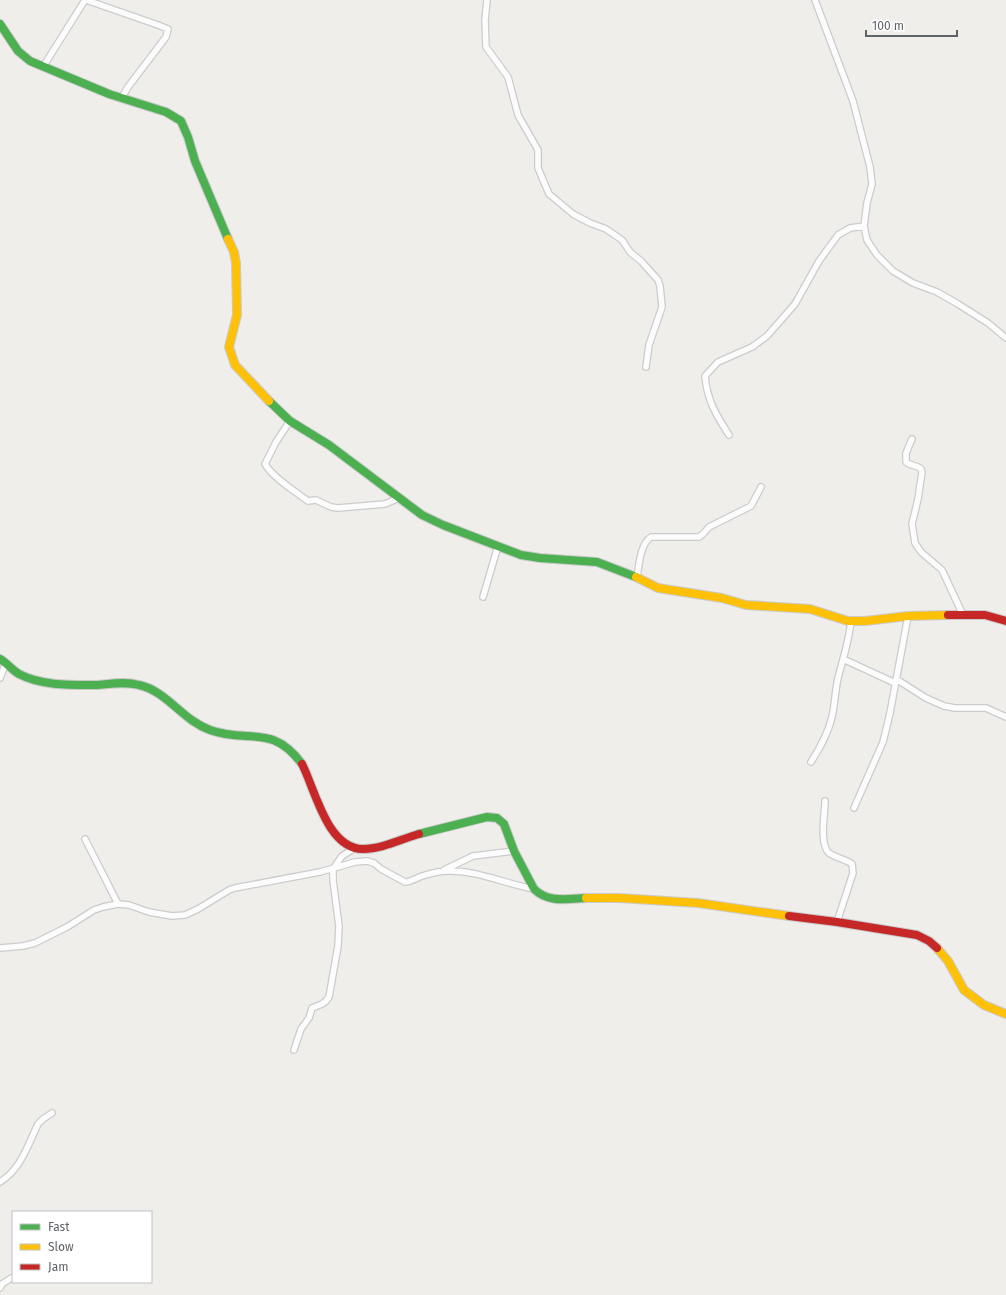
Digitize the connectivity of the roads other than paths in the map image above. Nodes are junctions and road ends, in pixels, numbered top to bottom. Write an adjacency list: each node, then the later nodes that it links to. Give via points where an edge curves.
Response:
1 (86, 0): 5 (street); 6 (street, via 168,29 166,37)
2 (487, 0): 9 (street, via 486,47 508,77 518,115 538,150 538,168 549,194 573,214 606,229 622,240 630,252 658,280 662,307 648,344)
3 (815, 0): 7 (street, via 853,101 870,167 872,184)
4 (0, 24): 5 (street, via 18,51)
5 (42, 67): 6 (street)
6 (121, 98): 10 (street, via 166,112 181,121 185,128 195,161 234,252 237,315 229,347 231,355 235,365)
7 (864, 226): 8 (street, via 870,246 893,271 958,304); 11 (street, via 845,230 836,238 819,261 795,304 767,336 752,347 718,362 705,376 710,401)
8 (1006, 338)
9 (646, 367)
10 (290, 421): 14 (street, via 329,445); 14 (street, via 265,464 287,486 308,501 316,500 338,508 385,504)
11 (729, 436)
12 (912, 439): 18 (street, via 906,453 906,462 919,467 922,472 912,524 915,543 921,552 942,570)
13 (761, 487): 16 (street, via 751,506 709,527 701,535 651,537 643,548)
14 (398, 498): 15 (street, via 422,515)
15 (498, 546): 16 (street, via 532,557 597,562); 17 (street)
16 (637, 577): 20 (street, via 658,588 722,598 746,605 810,609)
17 (483, 597)
18 (963, 614): 19 (street); 21 (street, via 985,615)
19 (908, 616): 20 (street); 25 (street)
20 (851, 621): 22 (street)
21 (1006, 621)
22 (843, 659): 25 (street); 27 (street, via 829,727)
23 (3, 661): 24 (street); 31 (street, via 20,674 34,680 56,684 142,685 159,693 189,718 210,730 222,734 265,737 281,742 292,751 306,770 326,823 334,834)
24 (0, 678)
25 (895, 681): 26 (street, via 944,706 986,708); 29 (street, via 883,742)
26 (1006, 717)
27 (811, 762)
28 (826, 800): 37 (street, via 825,848 829,853 852,864 853,873)
29 (854, 808)
30 (85, 839): 36 (street)
31 (355, 848): 32 (street, via 374,847 492,816 504,824); 33 (street, via 342,856)
32 (514, 852): 34 (street, via 473,856); 35 (street)
33 (333, 869): 34 (street, via 367,861 405,882); 36 (street, via 235,888 185,915 172,916); 40 (street, via 339,926 330,994 326,1001 312,1008)
34 (440, 872): 35 (street, via 461,872)
35 (534, 889): 37 (street, via 550,899 616,898 677,901)
36 (118, 904): 38 (street, via 94,910 67,928 35,943)
37 (837, 922): 39 (street, via 926,938 947,960 965,992)
38 (0, 948)
39 (1006, 1014)
40 (294, 1050)
41 (52, 1112): 42 (street, via 38,1124 17,1166)
42 (0, 1182)
43 (12, 1278): 44 (street)
44 (0, 1288)

